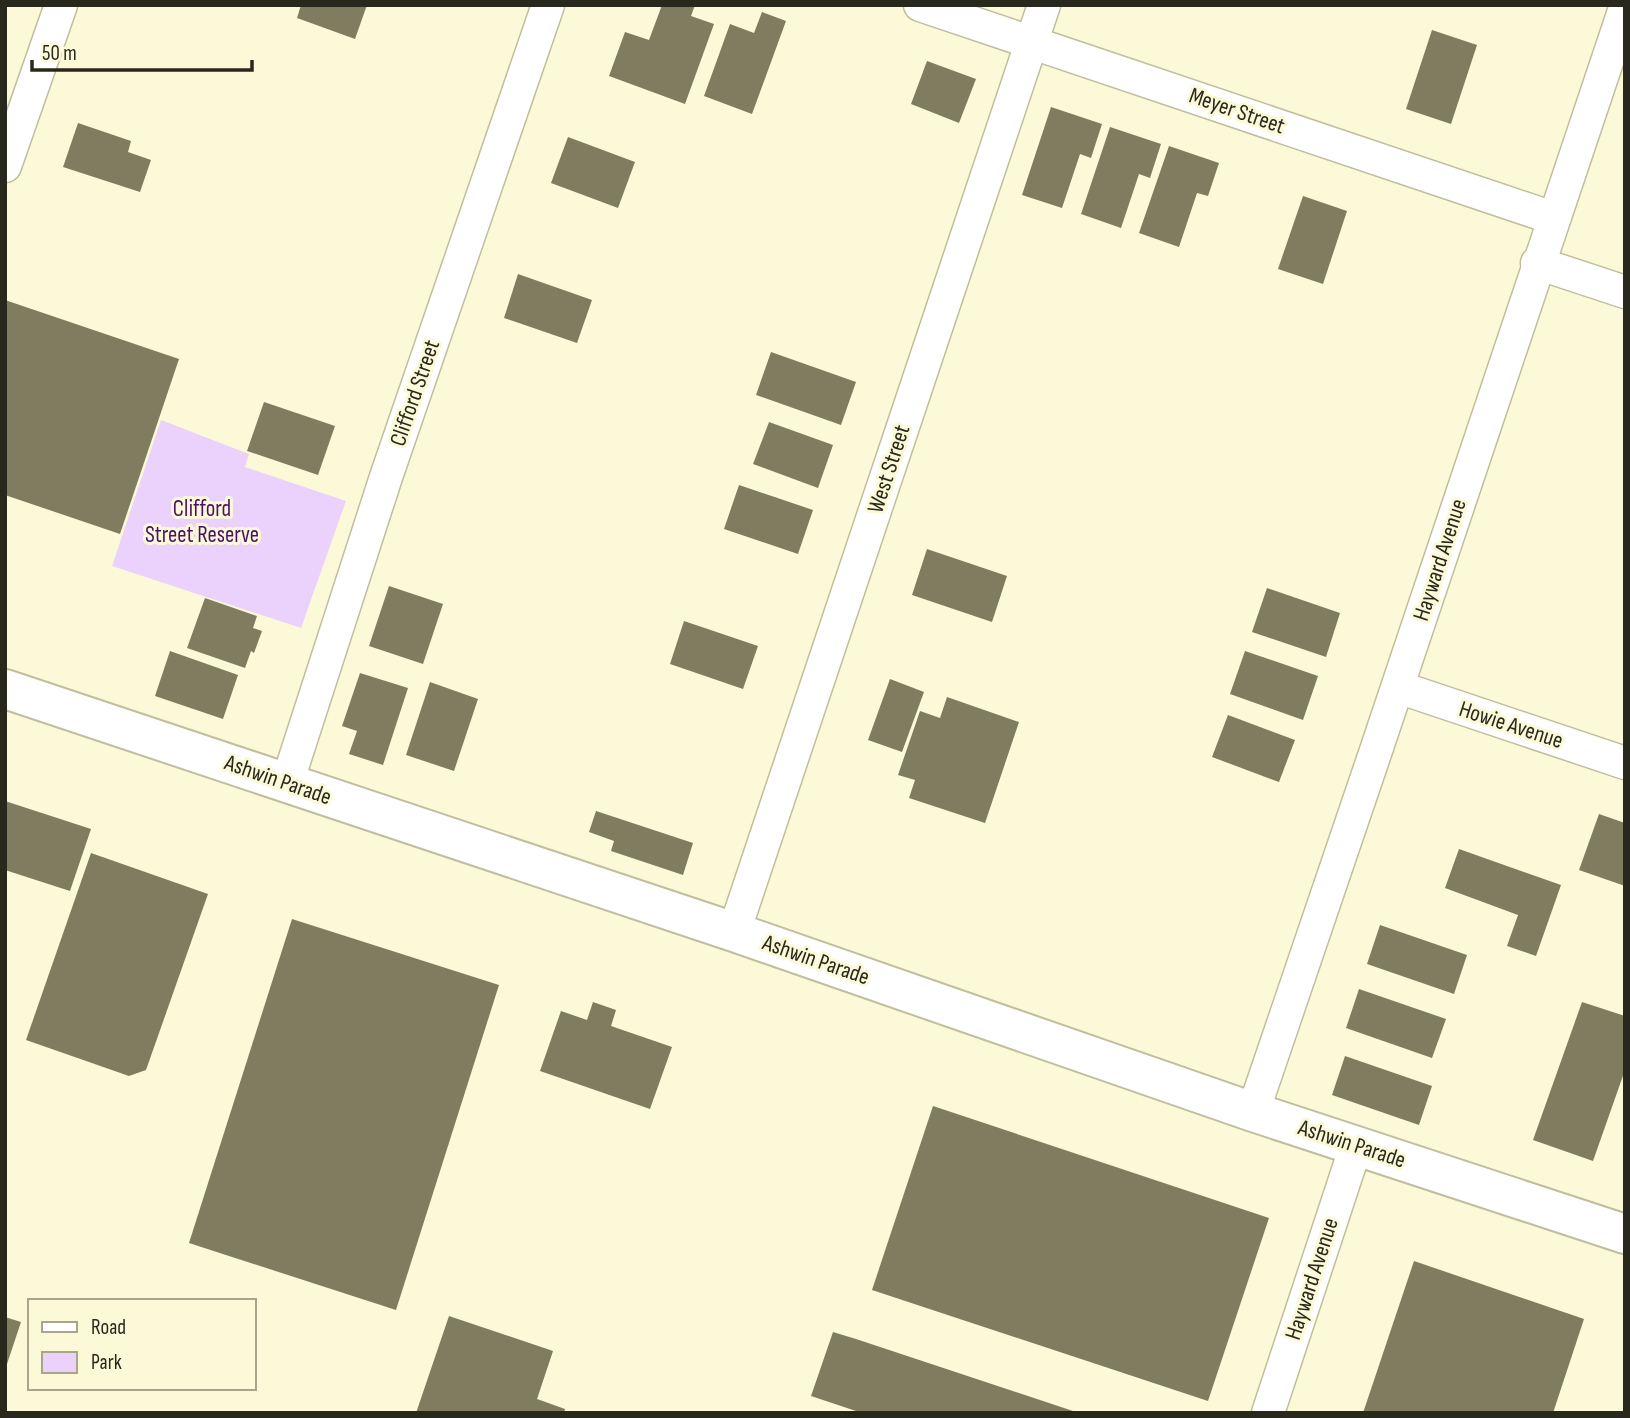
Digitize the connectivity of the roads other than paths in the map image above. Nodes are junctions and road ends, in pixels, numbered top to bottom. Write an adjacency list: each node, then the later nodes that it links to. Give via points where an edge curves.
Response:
1 (61, 5): 7 (street)
2 (548, 5): 14 (street, Clifford Street)
3 (920, 5): 6 (street, Meyer Street)
4 (1044, 5): 6 (street, West Street)
5 (1625, 8): 8 (street, Hayward Avenue)
6 (1032, 41): 8 (street, Meyer Street); 15 (street, West Street)
7 (5, 166)
8 (1553, 218): 9 (street, Hayward Avenue)
9 (1537, 263): 10 (street); 11 (street, Hayward Avenue)
10 (1625, 292)
11 (1398, 687): 13 (street, Howie Avenue); 16 (street, Hayward Avenue)
12 (5, 689): 14 (street, Ashwin Parade)
13 (1625, 762)
14 (287, 783): 15 (street, Ashwin Parade)
15 (734, 932): 16 (street, Ashwin Parade)
16 (1253, 1112): 17 (street, Ashwin Parade)
17 (1356, 1146): 18 (street, Ashwin Parade); 19 (street, Hayward Avenue)
18 (1625, 1234)
19 (1268, 1413)

